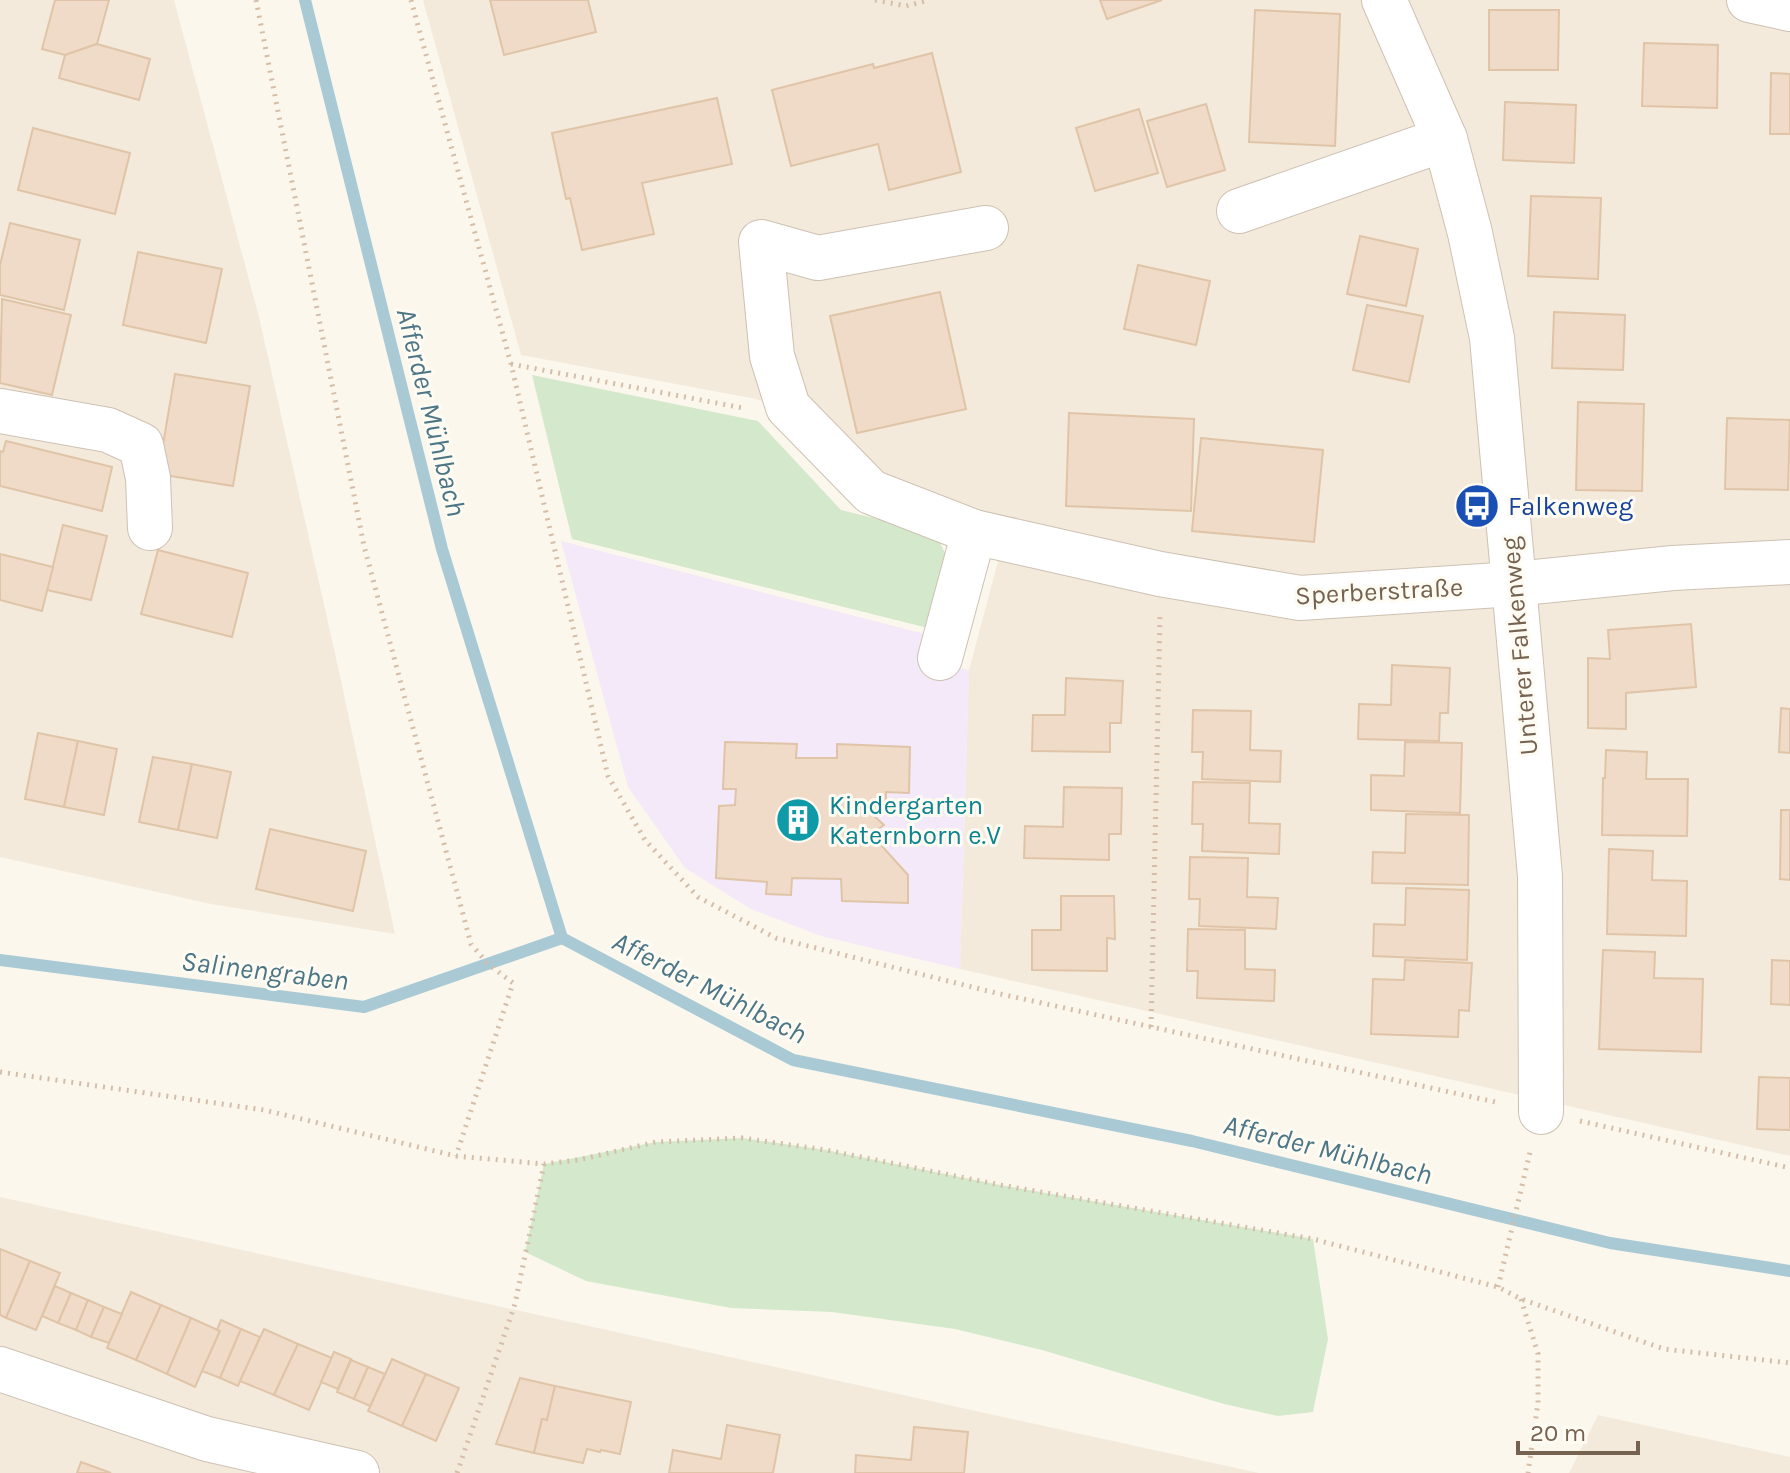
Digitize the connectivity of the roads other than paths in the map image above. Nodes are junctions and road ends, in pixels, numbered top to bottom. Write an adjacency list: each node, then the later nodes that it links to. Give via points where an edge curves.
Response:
1 (1384, 0): 4 (street, Unterer Falkenweg)
2 (1749, 0): 3 (street)
3 (1790, 9)
4 (1445, 139): 5 (street); 11 (street, Unterer Falkenweg, via 1492,338)
5 (1239, 211)
6 (986, 228): 9 (street, Sperberstraße, via 818,258 761,242 772,356 788,407 871,492)
7 (0, 411): 8 (street, via 108,430 141,445)
8 (150, 528)
9 (974, 532): 11 (street, Sperberstraße, via 1160,574 1300,598); 12 (street)
10 (1790, 562): 11 (street, Sperberstraße)
11 (1514, 584): 13 (street, Unterer Falkenweg, via 1540,876)
12 (940, 658)
13 (1541, 1112)
14 (0, 1369): 15 (street)
15 (203, 1456): 16 (street)
16 (357, 1473)

